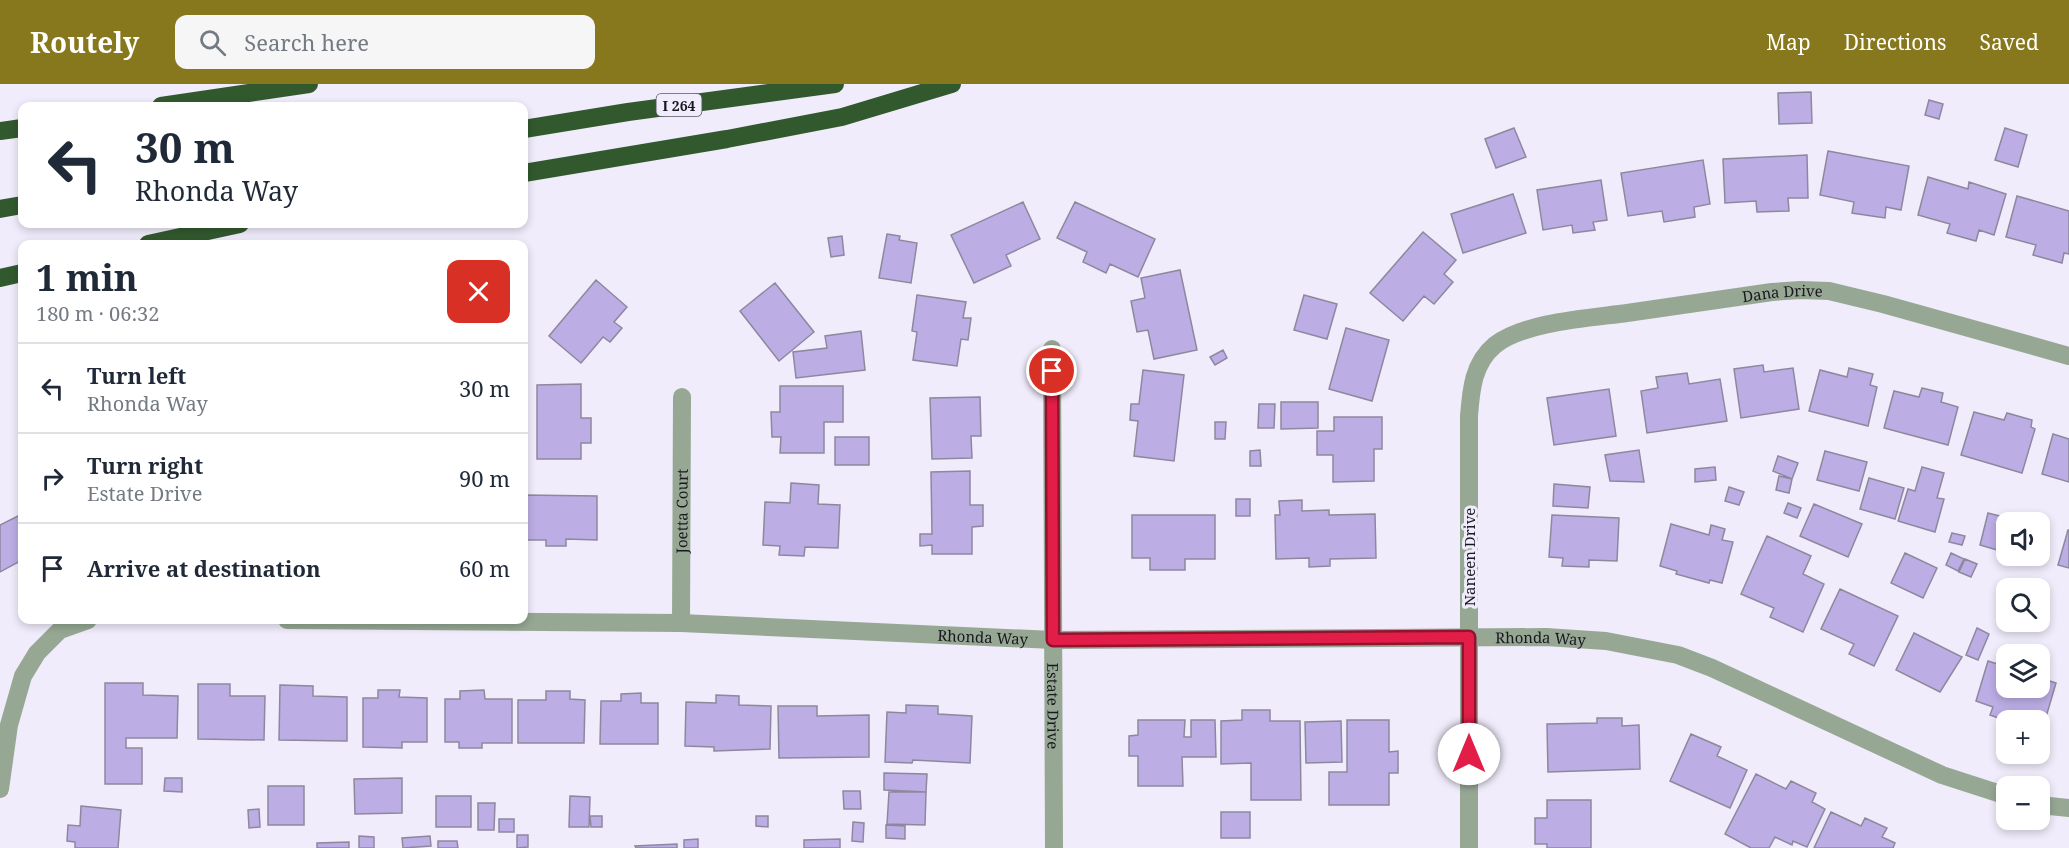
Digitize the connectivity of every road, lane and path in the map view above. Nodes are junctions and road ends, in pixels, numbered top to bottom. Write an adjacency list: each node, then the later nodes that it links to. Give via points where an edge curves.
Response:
1 (309, 84): 4 (highway)
2 (835, 84): 5 (highway, I 264)
3 (952, 84): 8 (highway, via 842,117)
4 (188, 102)
5 (528, 128)
6 (18, 129): 7 (highway)
7 (0, 131)
8 (528, 172)
9 (18, 206): 10 (highway)
10 (0, 209)
11 (222, 228): 12 (highway)
12 (166, 240)
13 (18, 274): 14 (highway)
14 (0, 278)
15 (1494, 346): 17 (street, Dana Drive, via 1524,330 1563,322 1800,290 1829,291 1883,304); 22 (street, Naneen Drive, via 1475,374 1471,391)
16 (1052, 349): 23 (street, Estate Drive)
17 (2069, 356)
18 (682, 397): 20 (street, Joetta Court)
19 (528, 622): 20 (street, Rhonda Way)
20 (681, 623): 23 (street, Rhonda Way)
21 (77, 624): 24 (street, via 60,630 37,653 23,676 9,725)
22 (1469, 637): 23 (street, Rhonda Way); 25 (street, Rhonda Way, via 1606,641 1678,655 1942,775); 29 (street, Naneen Drive)
23 (1053, 640): 28 (street, Estate Drive)
24 (0, 789)
25 (1996, 792)
26 (2050, 806): 27 (street)
27 (2069, 808)
28 (1054, 848)
29 (1469, 848)

